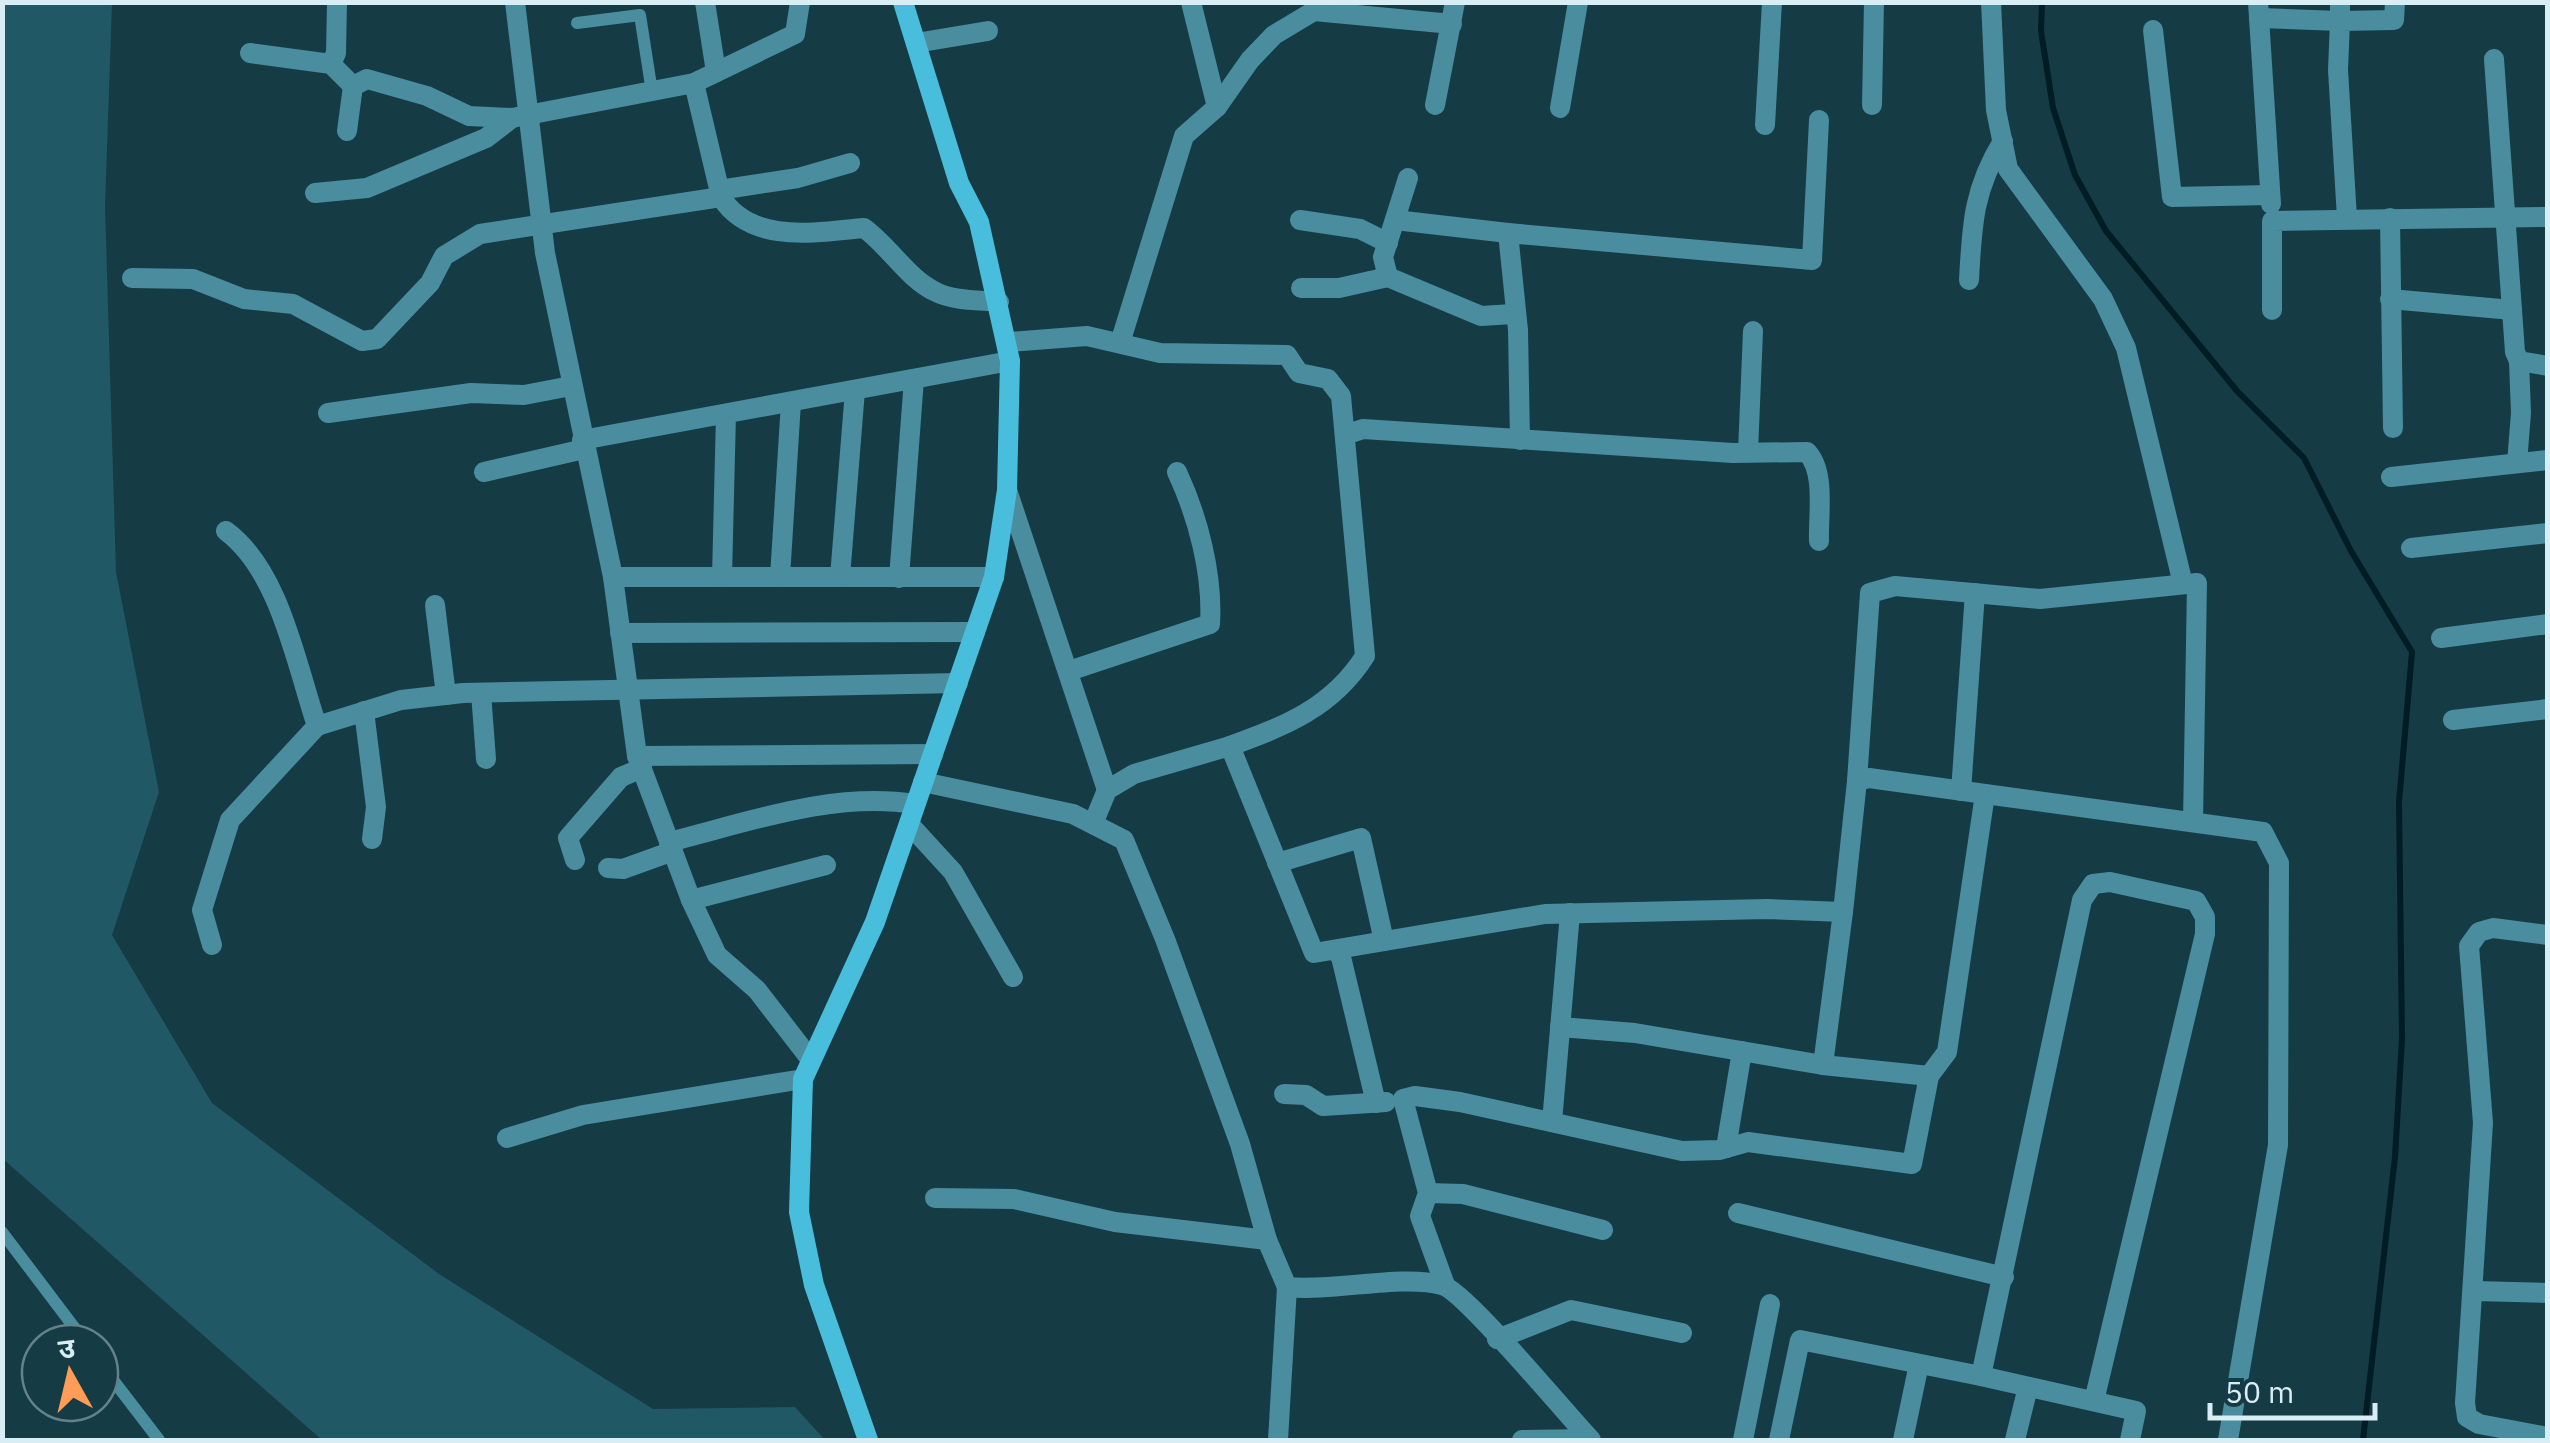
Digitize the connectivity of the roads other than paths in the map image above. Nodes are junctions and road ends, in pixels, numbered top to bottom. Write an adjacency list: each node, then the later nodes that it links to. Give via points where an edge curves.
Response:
1 (337, 2): 23 (street)
2 (516, 2): 32 (street)
3 (705, 2): 24 (street)
4 (800, 2): 24 (street, via 795,34)
5 (903, 2): 20 (main road)
6 (1190, 2): 30 (street)
7 (1456, 2): 17 (street)
8 (1578, 2): 31 (street)
9 (1772, 2): 34 (street)
10 (1874, 2): 28 (street)
11 (1991, 2): 36 (street)
12 (2395, 2): 15 (street, via 2394,20)
13 (1317, 7): 17 (street); 30 (street, via 1250,60)
14 (2258, 10): 15 (street); 41 (street)
15 (2340, 12): 43 (street)
16 (577, 23): 27 (lane, via 640,14)
17 (1452, 24): 29 (street)
18 (2154, 30): 41 (street, via 2172,197)
19 (988, 31): 20 (street)
20 (916, 43): 57 (main road, via 959,183 979,222)
21 (250, 53): 23 (street)
22 (2494, 59): 45 (street)
23 (330, 64): 26 (street)
24 (716, 72): 25 (street)
25 (694, 83): 27 (street); 40 (street)
26 (352, 86): 32 (street, via 368,79 469,116); 35 (street)
27 (652, 92): 32 (street)
28 (1872, 104)
29 (1435, 105)
30 (1218, 107): 62 (street, via 1184,136)
31 (1560, 108)
32 (519, 116): 39 (street, via 486,138 367,188); 49 (street)
33 (1819, 120): 50 (street, via 1812,260)
34 (1766, 125)
35 (347, 131)
36 (2003, 141): 54 (street, via 1982,175); 93 (street, via 2008,168 2103,299 2126,348)
37 (850, 163): 40 (street)
38 (1408, 178): 47 (street)
39 (315, 193)
40 (720, 194): 49 (street); 57 (street, via 728,208 786,235 864,228 940,294)
41 (2270, 194): 48 (street)
42 (2548, 217): 45 (street)
43 (2348, 218): 44 (street); 48 (street)
44 (2390, 218): 45 (street); 56 (street)
45 (2503, 218): 59 (street)
46 (1300, 220): 51 (street, via 1360,230)
47 (1395, 220): 50 (street); 51 (street)
48 (2272, 221): 58 (street)
49 (541, 224): 53 (street, via 480,234 444,256 430,283 378,339 362,341 292,304 244,299 193,279); 67 (street)
50 (1508, 232): 60 (street)
51 (1388, 243): 52 (street)
52 (1388, 277): 55 (street); 60 (street, via 1481,316)
53 (132, 278)
54 (1969, 280)
55 (1300, 288)
56 (2390, 298): 59 (street); 72 (street)
57 (999, 302): 63 (main road)
58 (2272, 310)
59 (2512, 310): 64 (street)
60 (1513, 314): 74 (street)
61 (1753, 331): 76 (street)
62 (1120, 344): 63 (street, via 1087,336); 73 (street, via 1160,352 1287,355 1299,373 1328,379 1340,396)
63 (1010, 352): 66 (street); 82 (main road)
64 (2519, 361): 65 (street); 78 (street)
65 (2548, 366)
66 (914, 379): 68 (street); 91 (street)
67 (571, 386): 70 (street); 75 (street)
68 (855, 390): 69 (street); 90 (street)
69 (791, 402): 71 (street); 89 (street)
70 (328, 413)
71 (726, 414): 75 (street); 88 (street)
72 (2393, 428)
73 (1344, 436): 74 (street, via 1363,429); 109 (street, via 1364,656 1346,685 1296,723)
74 (1520, 440): 76 (street)
75 (583, 444): 79 (street); 87 (street)
76 (1748, 452): 85 (street, via 1807,452 1814,460)
77 (2548, 460): 78 (street)
78 (2517, 463): 81 (street)
79 (484, 472)
80 (1177, 472): 100 (street, via 1212,589 1210,624)
81 (2391, 477)
82 (1007, 490): 92 (main road); 100 (street)
83 (226, 530): 108 (street, via 248,547 278,610)
84 (2548, 533): 86 (street)
85 (1819, 541)
86 (2411, 548)
87 (613, 577): 88 (street); 98 (street)
88 (722, 577): 89 (street)
89 (780, 577): 90 (street)
90 (840, 578): 91 (street)
91 (899, 578): 92 (street)
92 (994, 578): 97 (main road)
93 (2183, 584): 94 (street, via 2040,599); 119 (street, via 2196,583)
94 (1975, 593): 113 (street, via 1896,586 1870,593); 116 (street)
95 (436, 605): 104 (street)
96 (2548, 624): 99 (street)
97 (975, 632): 98 (street); 101 (main road)
98 (620, 634): 102 (street)
99 (2441, 638)
100 (1069, 672): 115 (street)
101 (958, 684): 102 (street); 110 (main road)
102 (629, 689): 103 (street); 112 (street)
103 (480, 693): 104 (street); 111 (street)
104 (446, 694): 106 (street)
105 (2548, 709): 107 (street)
106 (364, 711): 108 (street); 121 (street, via 376,808)
107 (2454, 720)
108 (317, 726): 132 (street, via 230,820 202,910)
109 (1230, 746): 115 (street, via 1134,774); 124 (street)
110 (933, 754): 112 (street); 114 (main road)
111 (486, 759)
112 (640, 762): 122 (street); 123 (street, via 568,838)
113 (1857, 781): 116 (street); 128 (street)
114 (923, 782): 118 (main road); 120 (street)
115 (1107, 790): 120 (street)
116 (1961, 791): 117 (street)
117 (1985, 794): 119 (street); 139 (street, via 1946,1052)
118 (912, 814): 122 (street, via 876,798 800,809); 134 (street); 138 (main road, via 875,922)
119 (2193, 822): 177 (street, via 2264,832 2279,864 2278,1146)
120 (1093, 824): 151 (street, via 1124,840 1240,1144)
121 (372, 838)
122 (671, 847): 126 (street, via 623,869); 127 (street)
123 (575, 860)
124 (1277, 863): 131 (street, via 1361,838); 133 (street, via 1314,953)
125 (826, 865): 127 (street)
126 (608, 868)
127 (690, 900): 138 (street, via 716,955 757,990)
128 (1843, 912): 129 (street); 137 (street)
129 (1570, 913): 131 (street); 135 (street)
130 (2548, 935): 155 (street, via 2493,928 2478,932 2469,946 2483,1122)
131 (1384, 941): 133 (street)
132 (212, 945)
133 (1335, 950): 142 (street)
134 (1013, 976)
135 (1560, 1028): 136 (street); 143 (street)
136 (1742, 1051): 137 (street); 145 (street)
137 (1822, 1065): 139 (street)
138 (807, 1070): 144 (street, via 584,1115); 168 (main road, via 798,1212 814,1285)
139 (1929, 1076): 145 (street, via 1912,1164 1748,1142)
140 (1284, 1094): 142 (street, via 1306,1095 1323,1106)
141 (1403, 1099): 142 (street); 143 (street, via 1460,1102); 146 (street)
142 (1376, 1103)
143 (1552, 1122): 145 (street, via 1682,1151)
144 (507, 1138)
145 (1726, 1148)
146 (1428, 1193): 149 (street, via 1464,1194); 153 (street, via 1420,1216)
147 (935, 1198): 151 (street, via 1014,1199 1115,1222)
148 (1738, 1213): 152 (street)
149 (1603, 1230)
150 (2, 1232): 158 (lane)
151 (1267, 1240): 154 (street)
152 (2004, 1277): 162 (street); 165 (street, via 2082,900 2093,884 2110,882 2196,901 2205,934)
153 (1445, 1285): 154 (street); 160 (street)
154 (1287, 1287): 169 (street)
155 (2475, 1292): 156 (street); 166 (street, via 2468,1416)
156 (2548, 1293)
157 (1770, 1304): 172 (street)
158 (72, 1323)
159 (1682, 1332): 160 (street, via 1570,1310)
160 (1497, 1339): 171 (street)
161 (1919, 1364): 162 (street); 173 (street, via 1800,1340); 174 (street)
162 (1981, 1376): 163 (street)
163 (2028, 1387): 165 (street); 175 (street)
164 (120, 1390): 167 (lane)
165 (2094, 1401): 176 (street, via 2136,1411)
166 (2548, 1438)
167 (159, 1440)
168 (868, 1440)
169 (1278, 1440)
170 (1522, 1440): 171 (street)
171 (1590, 1440)
172 (1742, 1440)
173 (1779, 1440)
174 (1903, 1440)
175 (2015, 1440)
176 (2130, 1440)
177 (2228, 1440)

